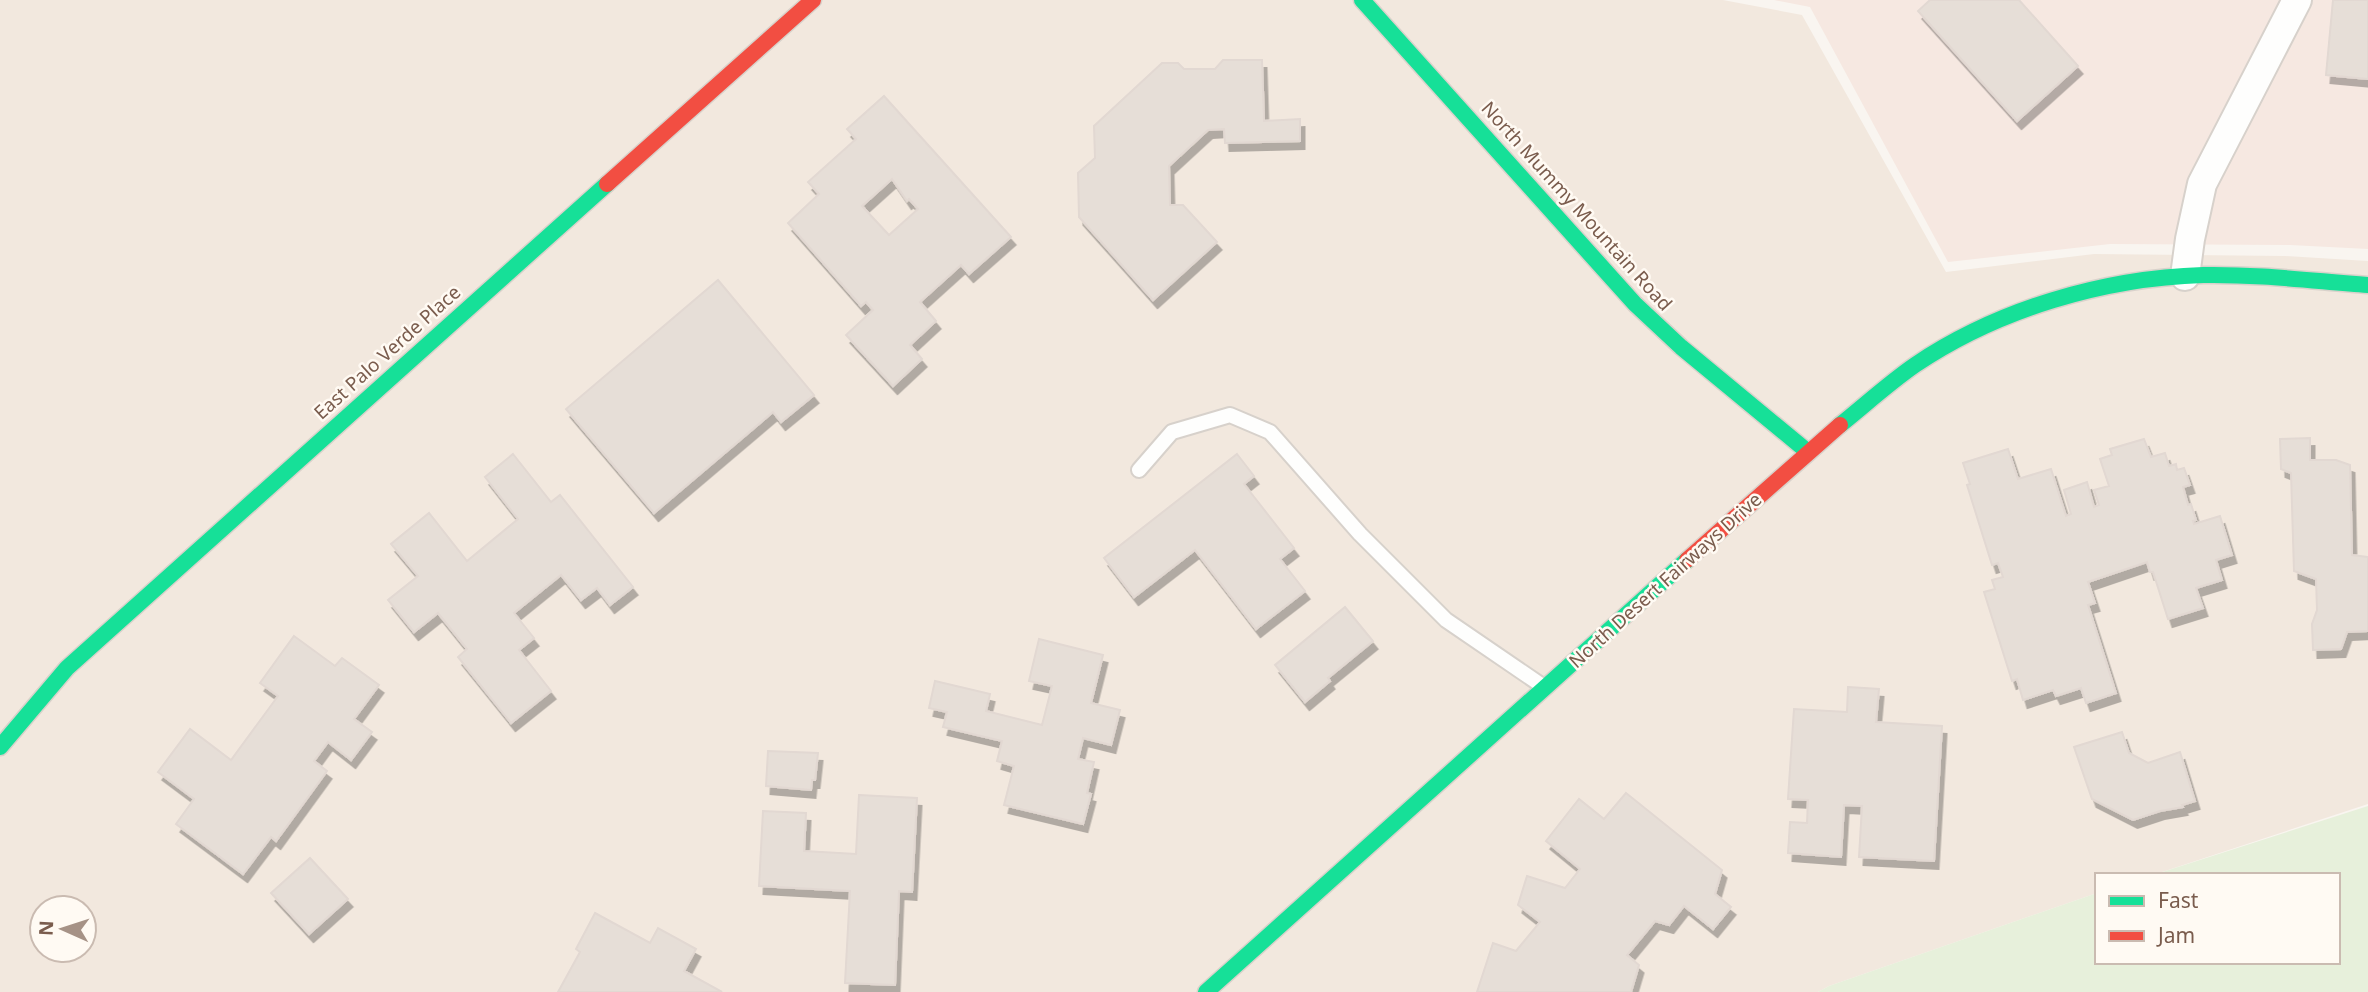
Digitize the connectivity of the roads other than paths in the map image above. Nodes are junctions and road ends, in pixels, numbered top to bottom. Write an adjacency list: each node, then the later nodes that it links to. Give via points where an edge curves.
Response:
1 (813, 0): 9 (street, East Palo Verde Place, via 76,660)
2 (1362, 0): 6 (street, North Mummy Mountain Road, via 1635,304)
3 (2297, 0): 4 (street, via 2202,184)
4 (2185, 276): 5 (street, North Desert Fairways Drive); 6 (street, North Desert Fairways Drive, via 2110,285 2022,312 1963,339 1916,364)
5 (2368, 285)
6 (1808, 452): 8 (street, North Desert Fairways Drive)
7 (1139, 470): 8 (lane, via 1172,432 1230,415 1270,432 1360,534 1446,620)
8 (1546, 687): 10 (street, North Desert Fairways Drive)
9 (0, 747)
10 (1206, 992)

